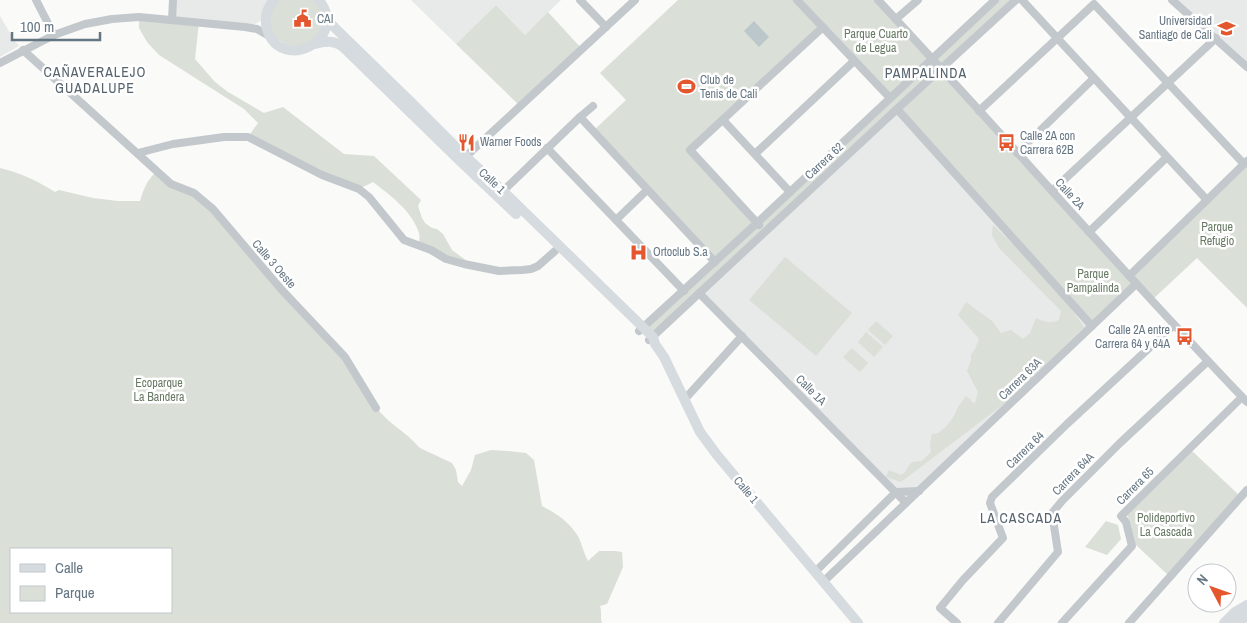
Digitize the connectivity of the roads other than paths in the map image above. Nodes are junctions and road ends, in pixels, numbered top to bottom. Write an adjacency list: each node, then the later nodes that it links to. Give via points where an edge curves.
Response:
1 (36, 0): 21 (street)
2 (173, 0): 17 (street)
3 (274, 0): 14 (main road)
4 (319, 0): 15 (main road)
5 (580, 0): 19 (street)
6 (636, 0): 19 (street)
7 (797, 0): 20 (street)
8 (878, 0): 16 (street, Calle 2A)
9 (918, 0): 16 (street)
10 (995, 0): 27 (street, Carrera 62)
11 (1016, 0): 31 (street, Carrera 62)
12 (1022, 0): 22 (street)
13 (1172, 0): 23 (street)
14 (266, 15): 18 (street, via 255,25); 24 (main road)
15 (326, 18): 25 (main road, via 324,32); 48 (main road, Calle 1)
16 (896, 19): 27 (street, Calle 2A)
17 (172, 20): 18 (street); 21 (street, via 112,19)
18 (245, 27): 24 (street)
19 (606, 27): 48 (street)
20 (823, 28): 28 (street); 40 (street)
21 (54, 35): 26 (street)
22 (1057, 38): 32 (street); 33 (street, via 1094,4); 37 (street)
23 (1216, 38): 30 (street); 33 (street)
24 (272, 39): 25 (main road, Calle 1, via 283,48 294,50)
25 (315, 44): 48 (main road, Calle 1, via 330,42 343,46)
26 (23, 50): 29 (street); 44 (street, Calle 3 Oeste)
27 (933, 58): 31 (street, Calle 2A); 34 (street, Carrera 62)
28 (854, 61): 34 (street); 45 (street)
29 (0, 63)
30 (1247, 67)
31 (942, 68): 36 (street, Carrera 62); 37 (street, Calle 2A)
32 (1094, 78): 39 (street); 43 (street)
33 (1168, 83): 39 (street); 49 (street)
34 (890, 98): 41 (street, Carrera 62)
35 (593, 106): 38 (street)
36 (897, 109): 46 (street, Carrera 62); 66 (street)
37 (979, 111): 43 (street, Calle 2A)
38 (580, 117): 42 (street); 51 (street)
39 (1131, 118): 47 (street); 52 (street)
40 (723, 120): 45 (street); 56 (street, via 690,150)
41 (838, 147): 46 (street); 53 (street, Carrera 62)
42 (547, 148): 50 (street); 55 (street)
43 (1017, 152): 52 (street, Calle 2A)
44 (138, 153): 59 (street, via 174,144 248,137 322,175 359,188 404,240 446,259 499,271 522,270 538,266); 73 (street, Calle 3 Oeste, via 171,184 194,193 213,209 281,289 345,357)
45 (755, 154): 53 (street)
46 (846, 156): 57 (street, Carrera 62)
47 (1167, 157): 54 (street); 58 (street)
48 (463, 159): 50 (main road, Calle 1); 59 (main road, Calle 1)
49 (1246, 162): 54 (street)
50 (502, 190): 67 (main road, Calle 1)
51 (647, 190): 55 (street); 60 (street)
52 (1052, 191): 58 (street, Calle 2A)
53 (790, 192): 56 (street, Carrera 62)
54 (1207, 200): 61 (street)
55 (616, 220): 63 (street)
56 (757, 223): 57 (street); 60 (street, Carrera 62)
57 (764, 232): 64 (street, Carrera 62)
58 (1089, 232): 61 (street, Calle 2A)
59 (556, 251): 67 (main road, Calle 1)
60 (715, 262): 63 (street, Carrera 62)
61 (1129, 276): 62 (street, Calle 2A)
62 (1136, 284): 65 (street, Calle 2A); 66 (street, Carrera 63A)
63 (684, 291): 67 (street, Carrera 62)
64 (699, 293): 68 (street, Calle 1A); 69 (street, Carrera 62)
65 (1174, 325): 70 (street, Calle 2A); 83 (street, Carrera 64, via 992,497 990,503 1003,538 940,608)
66 (1092, 326): 75 (street, Carrera 63A)
67 (642, 329): 69 (main road, Calle 1)
68 (742, 336): 71 (street); 76 (street, Calle 1A)
69 (652, 340): 71 (main road, Calle 1, via 664,357)
70 (1208, 361): 72 (street, Calle 2A); 84 (street, Carrera 64A, via 1120,443 1052,513 1058,552)
71 (684, 400): 78 (main road, Calle 1, via 716,455)
72 (1244, 400): 85 (street, Carrera 65, via 1120,516 1126,522 1132,546)
73 (376, 408)
74 (1247, 490): 86 (street)
75 (919, 491): 76 (street); 77 (street, Carrera 63A)
76 (896, 492): 77 (street, Calle 1A); 78 (street)
77 (906, 502): 79 (street, Carrera 63A)
78 (815, 572): 79 (main road, Calle 1)
79 (823, 582): 82 (main road, Calle 1)
80 (1247, 605): 87 (main road)
81 (1247, 616): 88 (main road)
82 (858, 623)
83 (957, 623)
84 (998, 623)
85 (1062, 623)
86 (1129, 623)
87 (1224, 623)
88 (1236, 623)

